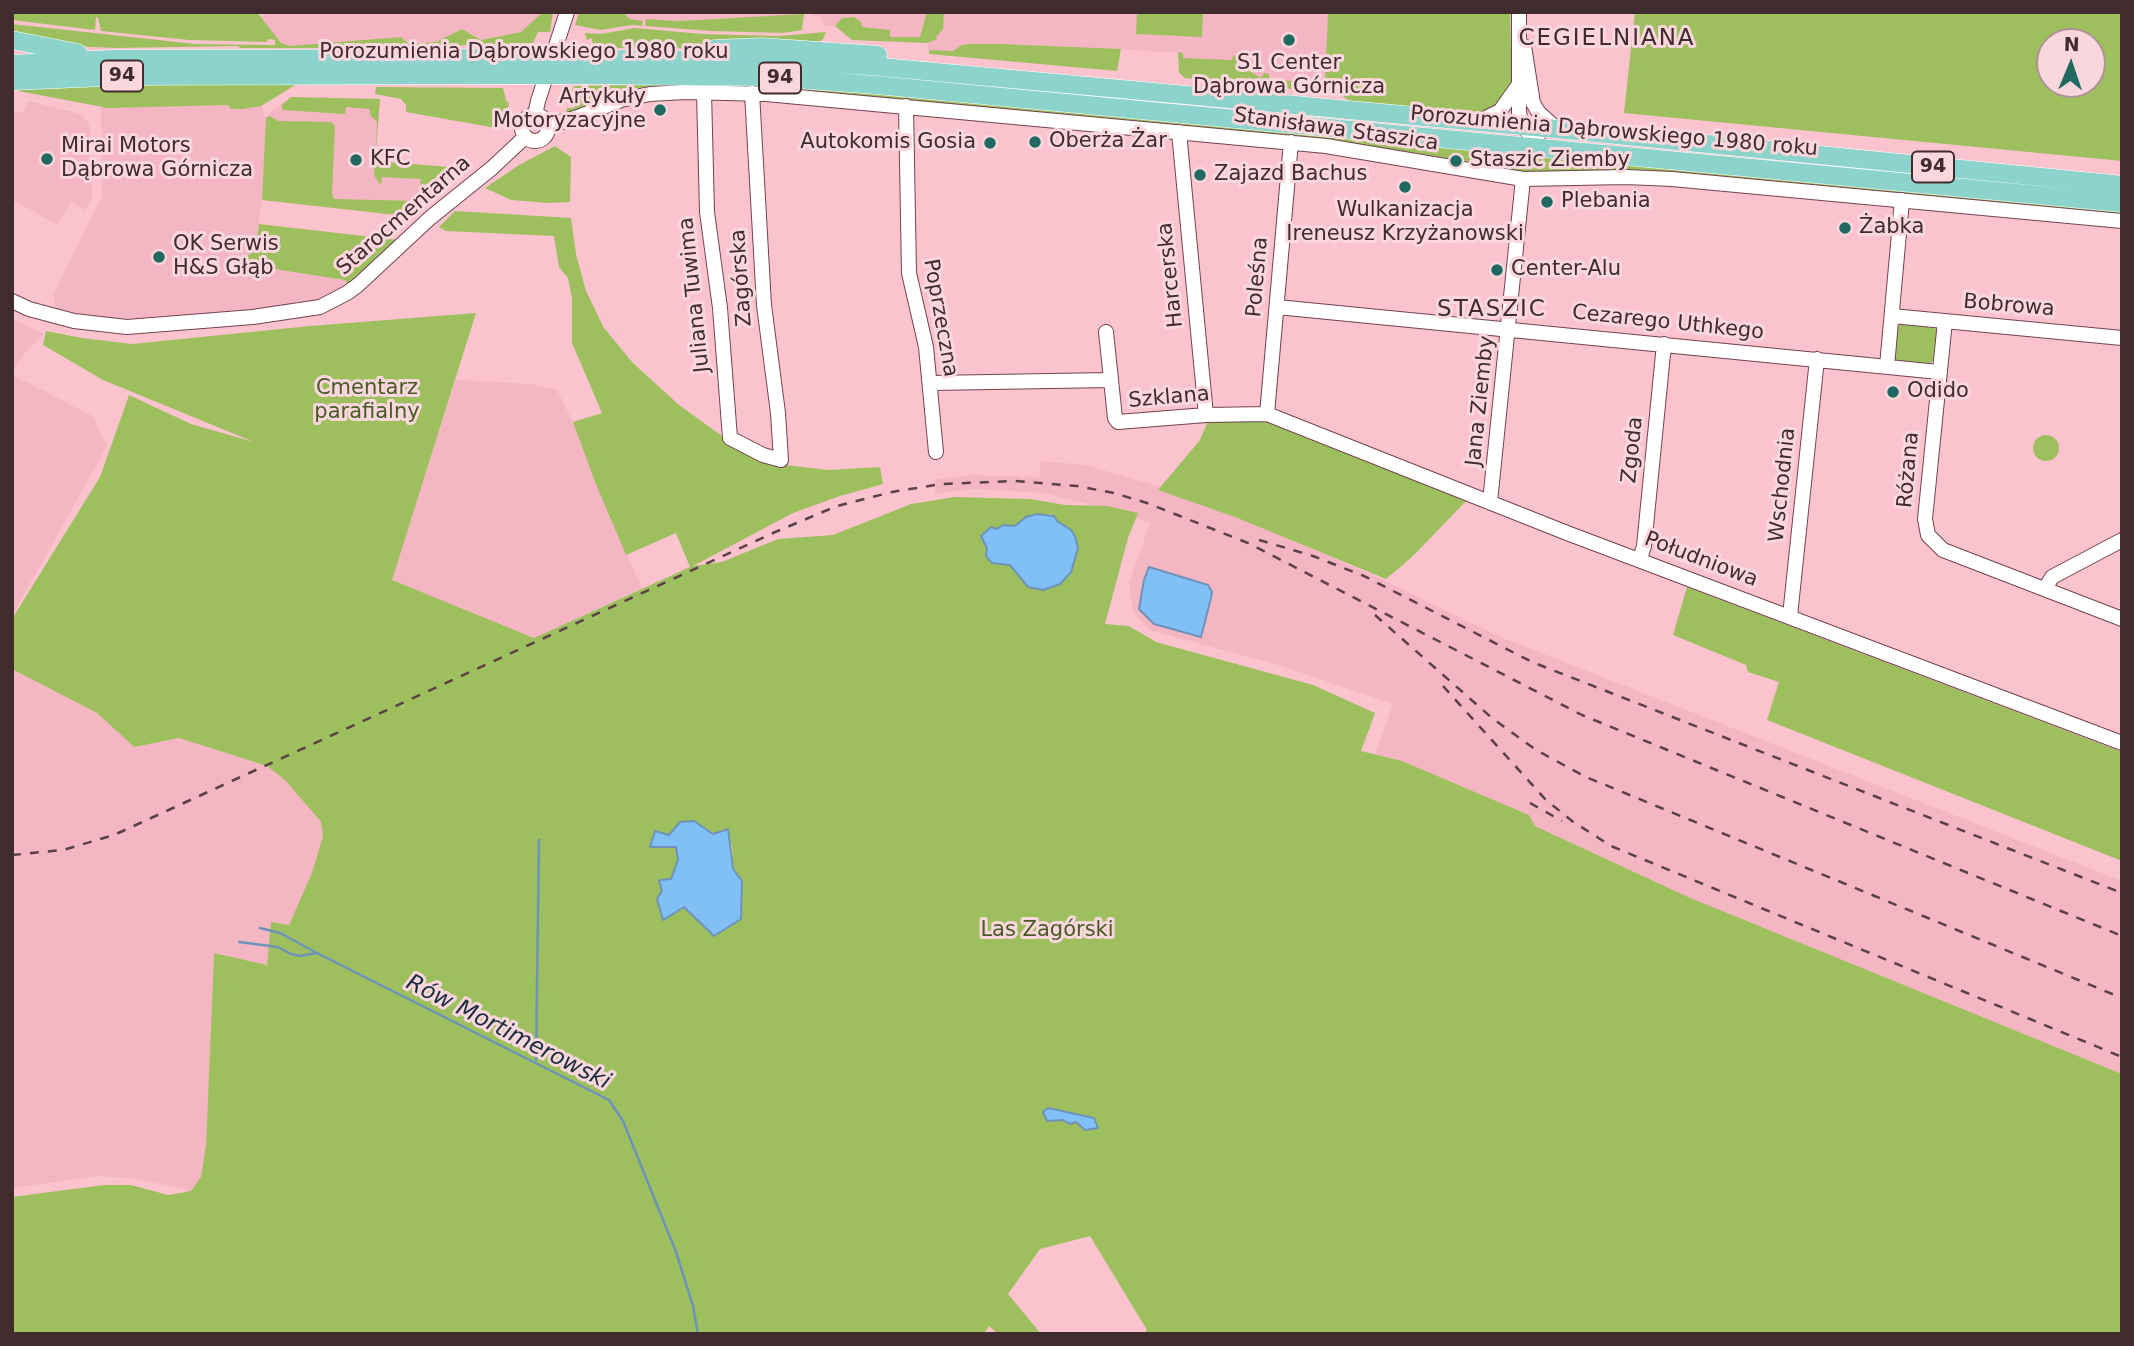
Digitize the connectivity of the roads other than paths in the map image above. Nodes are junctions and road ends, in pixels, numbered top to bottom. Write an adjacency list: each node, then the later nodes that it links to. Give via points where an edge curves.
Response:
1 (567, 12): 15 (street)
2 (1518, 12): 3 (street)
3 (1520, 29): 10 (street); 13 (street)
4 (12, 40): 5 (main road)
5 (113, 59): 6 (main road, Porozumienia Dąbrowskiego 1980 roku / 94); 7 (main road, Porozumienia Dąbrowskiego 1980 roku / 94)
6 (12, 64)
7 (514, 67): 8 (main road, Porozumienia Dąbrowskiego 1980 roku / 94, bridge); 9 (main road, Porozumienia Dąbrowskiego 1980 roku / 94)
8 (589, 67): 16 (main road, Porozumienia Dąbrowskiego 1980 roku / 94, via 667,59 824,62); 23 (main road, Porozumienia Dąbrowskiego 1980 roku / 94, via 850,83)
9 (12, 80)
10 (1517, 85): 16 (street, via 1500,111); 18 (street)
11 (704, 92): 12 (street, Stanisława Staszica); 17 (street, Stanisława Staszica, via 629,98); 46 (street, Juliana Tuwima, via 706,212 721,317 729,436)
12 (752, 93): 14 (street, Stanisława Staszica); 46 (street, Zagórska, via 764,305)
13 (1533, 103): 18 (street); 19 (street)
14 (906, 106): 20 (street, Stanisława Staszica); 42 (street, Poprzeczna, via 909,273)
15 (536, 115): 17 (street); 21 (street, via 522,124)
16 (1475, 123): 18 (main road, Porozumienia Dąbrowskiego 1980 roku / 94)
17 (548, 126): 21 (street, via 539,141)
18 (1523, 127): 19 (main road, Porozumienia Dąbrowskiego 1980 roku / 94); 23 (street); 24 (street)
19 (1557, 129): 26 (main road, Porozumienia Dąbrowskiego 1980 roku / 94)
20 (1179, 132): 22 (street, Stanisława Staszica); 44 (street, Harcerska)
21 (525, 137): 30 (street, Starocmentarna, via 358,285 320,307 127,327 74,321)
22 (1290, 142): 25 (street, Stanisława Staszica); 31 (street, Poleśna)
23 (1495, 144): 24 (main road, Porozumienia Dąbrowskiego 1980 roku / 94)
24 (1543, 147): 28 (main road, Porozumienia Dąbrowskiego 1980 roku / 94)
25 (1523, 179): 27 (street, Stanisława Staszica, via 1654,178); 34 (street, Jana Ziemby)
26 (2122, 185)
27 (1902, 200): 29 (street, Stanisława Staszica); 32 (street)
28 (2122, 203)
29 (2122, 221)
30 (12, 301)
31 (1277, 307): 34 (street, Cezarego Uthkego); 43 (street, Poleśna)
32 (1892, 316): 33 (street, Bobrowa); 39 (street)
33 (1945, 321): 36 (street, Bobrowa); 40 (street, Różana)
34 (1509, 329): 37 (street, Cezarego Uthkego); 47 (street, Jana Ziemby)
35 (1106, 332): 41 (street, Szklana)
36 (2122, 338)
37 (1664, 344): 38 (street, Cezarego Uthkego); 49 (street, Zgoda)
38 (1817, 359): 39 (street, Cezarego Uthkego); 51 (street, Wschodnia)
39 (1887, 366): 40 (street, Cezarego Uthkego)
40 (1939, 372): 50 (street, Różana, via 1925,519 1928,535 1943,550)
41 (1110, 380): 42 (street, Szklana); 44 (street, Szklana, via 1118,422)
42 (931, 383): 45 (street, Poprzeczna)
43 (1267, 414): 44 (street, Szklana); 47 (street, Południowa)
44 (1206, 415)
45 (936, 453)
46 (781, 460)
47 (1490, 502): 49 (street, Południowa)
48 (2122, 540): 50 (street, via 2052,577)
49 (1640, 559): 51 (street, Południowa)
50 (2045, 589): 52 (street, Różana)
51 (1790, 615): 53 (street, Południowa)
52 (2122, 619)
53 (2122, 743)

